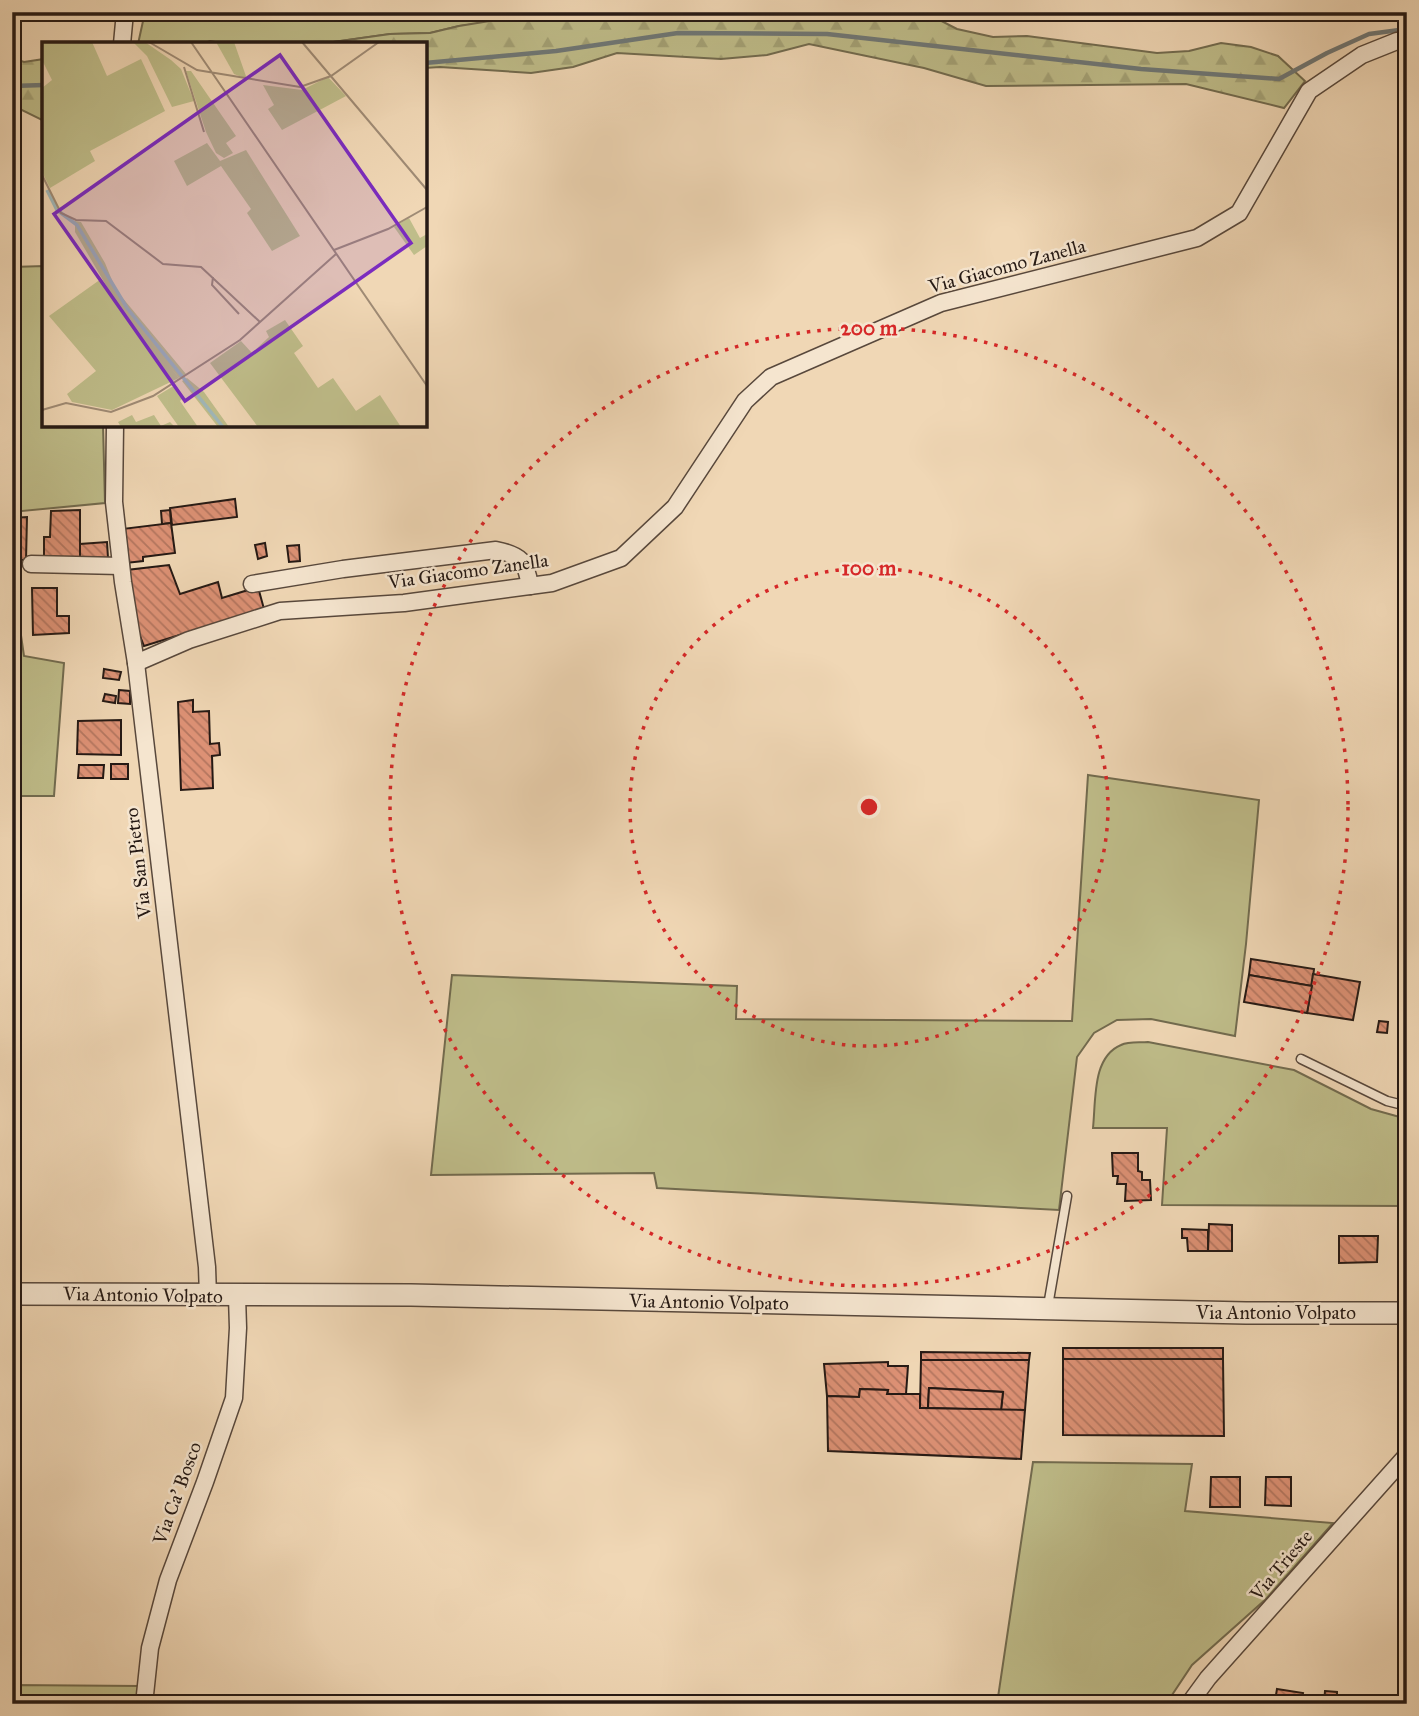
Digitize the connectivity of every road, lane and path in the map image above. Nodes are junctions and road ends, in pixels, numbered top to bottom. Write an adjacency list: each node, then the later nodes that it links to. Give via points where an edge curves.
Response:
1 (125, 12): 3 (street)
2 (1407, 40): 8 (street, Via Giacomo Zanella, via 1362,55 1309,91 1239,213 1197,238 941,303 771,377 745,401 675,508 621,558 552,583)
3 (122, 42)
4 (115, 427): 6 (street, Via San Pietro, via 114,502)
5 (35, 563): 6 (street)
6 (121, 566): 9 (street, Via San Pietro)
7 (252, 584): 8 (street, via 496,550 518,557 527,567)
8 (530, 586): 9 (street, Via Giacomo Zanella, via 404,603 280,611 189,640)
9 (136, 663): 14 (street, Via San Pietro)
10 (1301, 1059): 11 (lane, via 1387,1101)
11 (1407, 1106)
12 (1067, 1196): 16 (lane)
13 (12, 1294): 14 (street, Via Antonio Volpato)
14 (208, 1296): 15 (street, Via Antonio Volpato)
15 (237, 1296): 16 (street, Via Antonio Volpato, via 411,1295); 19 (street, Via Ca' Bosco, via 233,1398 168,1580 150,1648)
16 (1047, 1309): 17 (street, Via Antonio Volpato)
17 (1407, 1312)
18 (1407, 1455): 20 (street, Via Trieste)
19 (144, 1704)
20 (1189, 1704)

